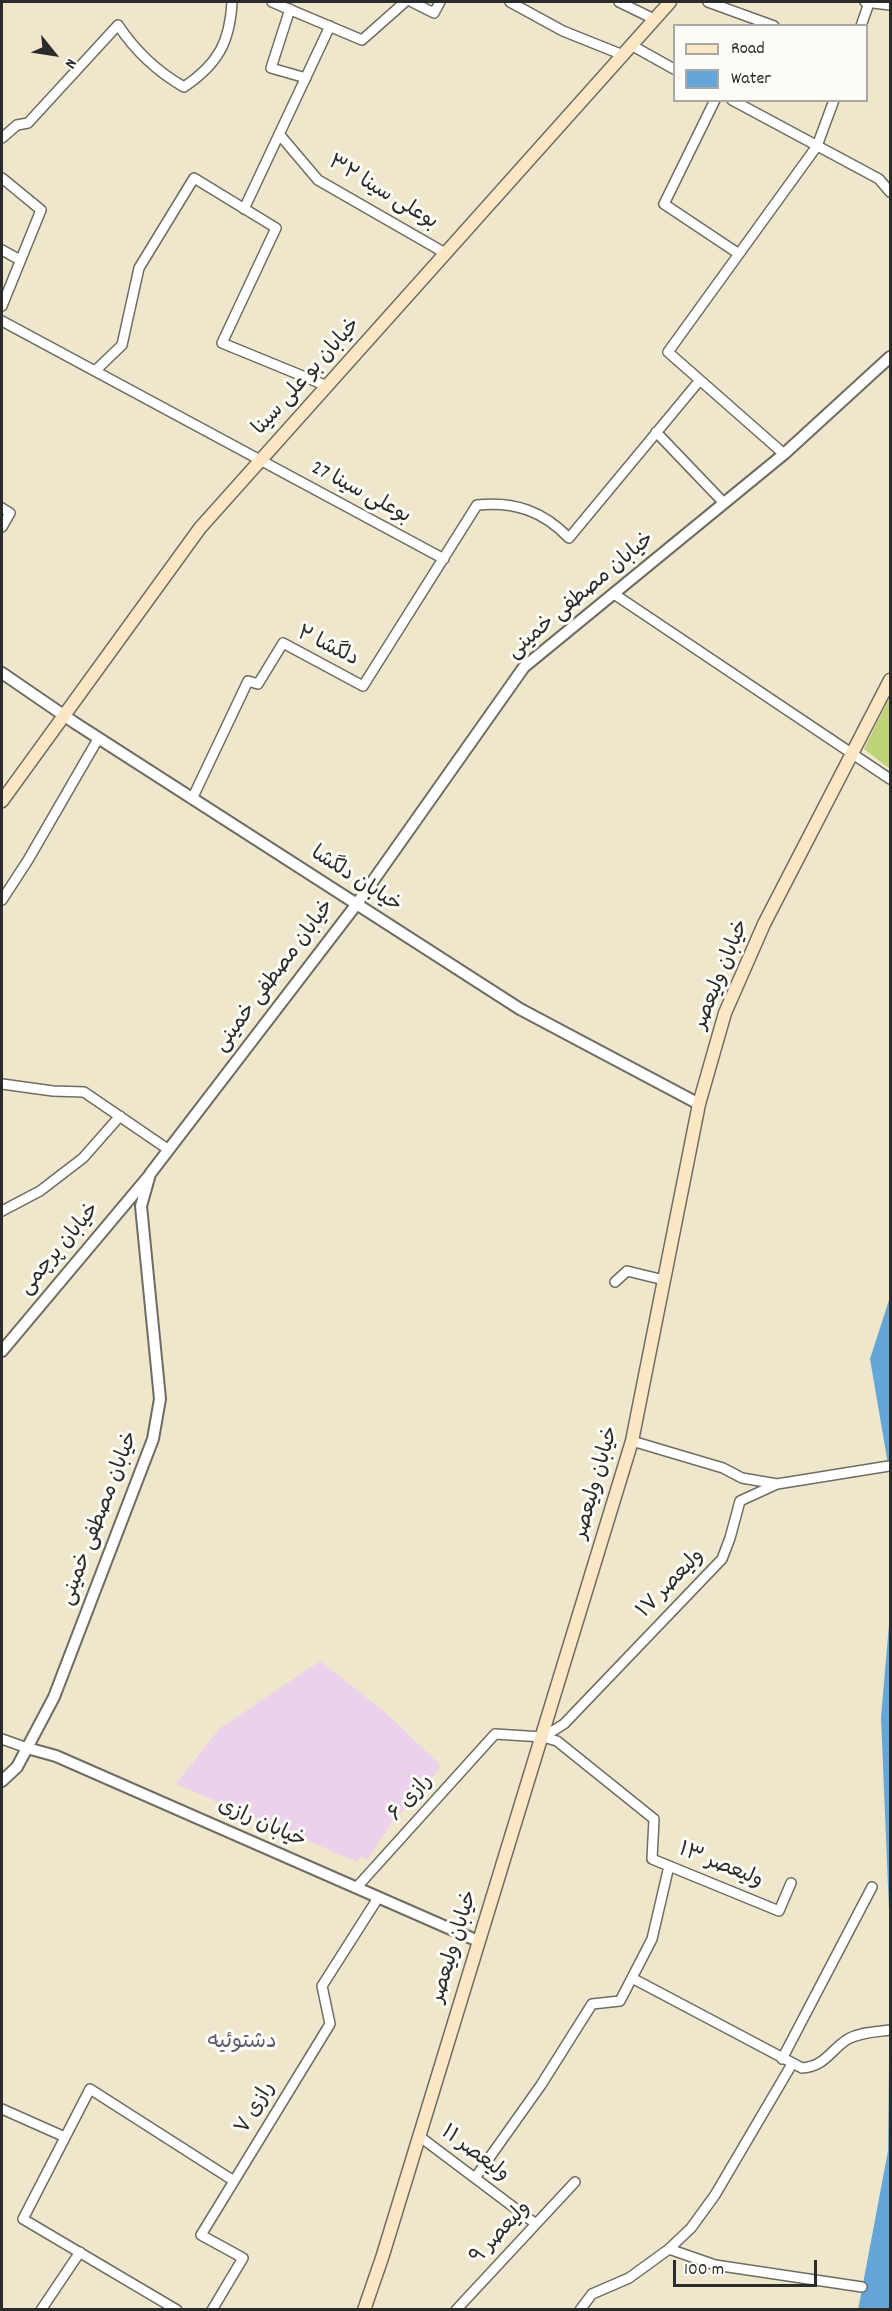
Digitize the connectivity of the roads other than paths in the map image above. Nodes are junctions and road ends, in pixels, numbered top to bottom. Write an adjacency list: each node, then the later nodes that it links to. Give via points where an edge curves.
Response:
1 (232, 2): 25 (street, via 225,42 215,60 184,87 154,67 118,25 27,123 17,125)
2 (272, 2): 12 (street)
3 (405, 2): 16 (street, via 362,40)
4 (412, 2): 5 (street, via 434,13)
5 (440, 2)
6 (510, 2): 18 (street, via 563,31)
7 (619, 2): 13 (street)
8 (670, 2): 13 (main road, خیابان بو علی سینا)
9 (708, 2): 14 (street)
10 (867, 2): 11 (street); 15 (street)
11 (891, 5)
12 (290, 9): 16 (street); 20 (street, via 271,68)
13 (654, 20): 17 (main road, خیابان بو علی سینا)
14 (754, 22)
15 (862, 24)
16 (330, 27): 20 (street)
17 (631, 45): 18 (main road, خیابان بو علی سینا); 19 (street)
18 (622, 55): 31 (main road, خیابان بو علی سینا)
19 (673, 68)
20 (306, 78): 24 (street)
21 (714, 102): 32 (street, via 664,204)
22 (736, 102): 26 (street)
23 (833, 102): 26 (street)
24 (279, 134): 29 (street); 31 (street, بوعلی سینا ۳۲, via 318,180)
25 (2, 138)
26 (817, 146): 28 (street, via 879,179); 32 (street)
27 (2, 178): 33 (street, via 41,210)
28 (891, 192)
29 (244, 209): 37 (street, via 194,178 139,268 122,345); 39 (street, via 276,228 222,343)
30 (2, 250): 33 (street)
31 (445, 253): 39 (main road, خیابان بو علی سینا)
32 (739, 254): 38 (street, via 668,352)
33 (20, 260): 34 (street)
34 (2, 306)
35 (2, 321): 37 (street, بوعلی سینا 27)
36 (891, 357): 41 (street, خیابان مصطفی خمینی)
37 (95, 371): 42 (street, بوعلی سینا 27)
38 (700, 380): 40 (street); 41 (street)
39 (327, 386): 42 (main road, خیابان بو علی سینا)
40 (656, 432): 43 (street); 46 (street, دلگشا ۲, via 569,538 535,512 507,504 477,505)
41 (784, 454): 43 (street, خیابان مصطفی خمینی)
42 (260, 460): 46 (street, بوعلی سینا 27); 50 (main road, خیابان بو علی سینا, via 200,528)
43 (724, 503): 47 (street, خیابان مصطفی خمینی)
44 (2, 508): 45 (street, via 10,513)
45 (2, 526)
46 (444, 559): 54 (street, دلگشا ۲, via 363,686 283,643 258,684 248,681)
47 (614, 594): 52 (street); 57 (street, خیابان مصطفی خمینی, via 525,667)
48 (2, 673): 50 (street, خیابان دلگشا)
49 (891, 680): 52 (main road, خیابان ولیعصر)
50 (63, 716): 51 (street, خیابان دلگشا); 55 (main road, خیابان بو علی سینا)
51 (98, 739): 54 (street, خیابان دلگشا); 56 (street)
52 (852, 753): 53 (street); 59 (main road, خیابان ولیعصر, via 764,924 725,1013)
53 (891, 779)
54 (192, 799): 57 (street, خیابان دلگشا)
55 (2, 801)
56 (2, 900)
57 (356, 905): 59 (street, خیابان دلگشا, via 520,1009); 61 (street, خیابان مصطفی خمینی)
58 (2, 1084): 60 (street, via 84,1092)
59 (699, 1104): 64 (main road, خیابان ولیعصر)
60 (120, 1116): 61 (street); 63 (street, via 83,1158 40,1191)
61 (169, 1150): 62 (street, خیابان مصطفی خمینی)
62 (150, 1174): 66 (street, خیابان پرچمی); 72 (street, خیابان مصطفی خمینی, via 141,1206 160,1399 153,1439 54,1697)
63 (2, 1211)
64 (664, 1280): 65 (street, via 627,1271); 67 (main road, خیابان ولیعصر)
65 (615, 1282)
66 (2, 1351)
67 (632, 1442): 69 (street, via 723,1468 742,1478); 70 (main road, خیابان ولیعصر)
68 (889, 1466): 69 (street)
69 (777, 1484): 70 (street, ولیعصر ۱۷, via 740,1501 722,1559 564,1724)
70 (543, 1737): 74 (street, ولیعصر ۱۳, via 557,1741 654,1819 652,1859); 77 (street, رازی ۶, via 495,1734); 79 (main road, خیابان ولیعصر)
71 (2, 1740): 72 (street)
72 (27, 1749): 73 (street, خیابان مصطفی خمینی, via 17,1767); 77 (street, خیابان رازی, via 56,1756)
73 (2, 1781)
74 (669, 1866): 75 (street, ولیعصر ۱۳, via 779,1911); 80 (street, via 652,1939)
75 (791, 1883)
76 (872, 1887): 82 (street)
77 (356, 1888): 78 (street, خیابان رازی)
78 (378, 1898): 79 (street, خیابان رازی); 88 (street, رازی ۷, via 322,1986 330,2024)
79 (478, 1941): 85 (main road, خیابان ولیعصر)
80 (632, 1978): 82 (street); 87 (street, via 620,2001 592,2004)
81 (890, 2030): 83 (street, via 849,2039 815,2067)
82 (782, 2059): 83 (street)
83 (792, 2064): 91 (street, via 715,2195 691,2228)
84 (2, 2109): 86 (street)
85 (419, 2136): 87 (street, ولیعصر ۱۱); 97 (main road, خیابان ولیعصر)
86 (65, 2137): 88 (street, via 90,2089); 92 (street, via 23,2219)
87 (475, 2178): 90 (street, ولیعصر ۱۱)
88 (234, 2181): 96 (street, رازی ۷, via 201,2235 243,2258)
89 (575, 2182): 90 (street, ولیعصر ۹)
90 (536, 2224): 98 (street, ولیعصر ۹)
91 (669, 2249): 93 (street, via 716,2265); 99 (street, via 629,2278 592,2294)
92 (80, 2252): 94 (street); 95 (street)
93 (862, 2287)
94 (41, 2310)
95 (177, 2310)
96 (212, 2310)
97 (364, 2310)
98 (456, 2310)
99 (580, 2310)

